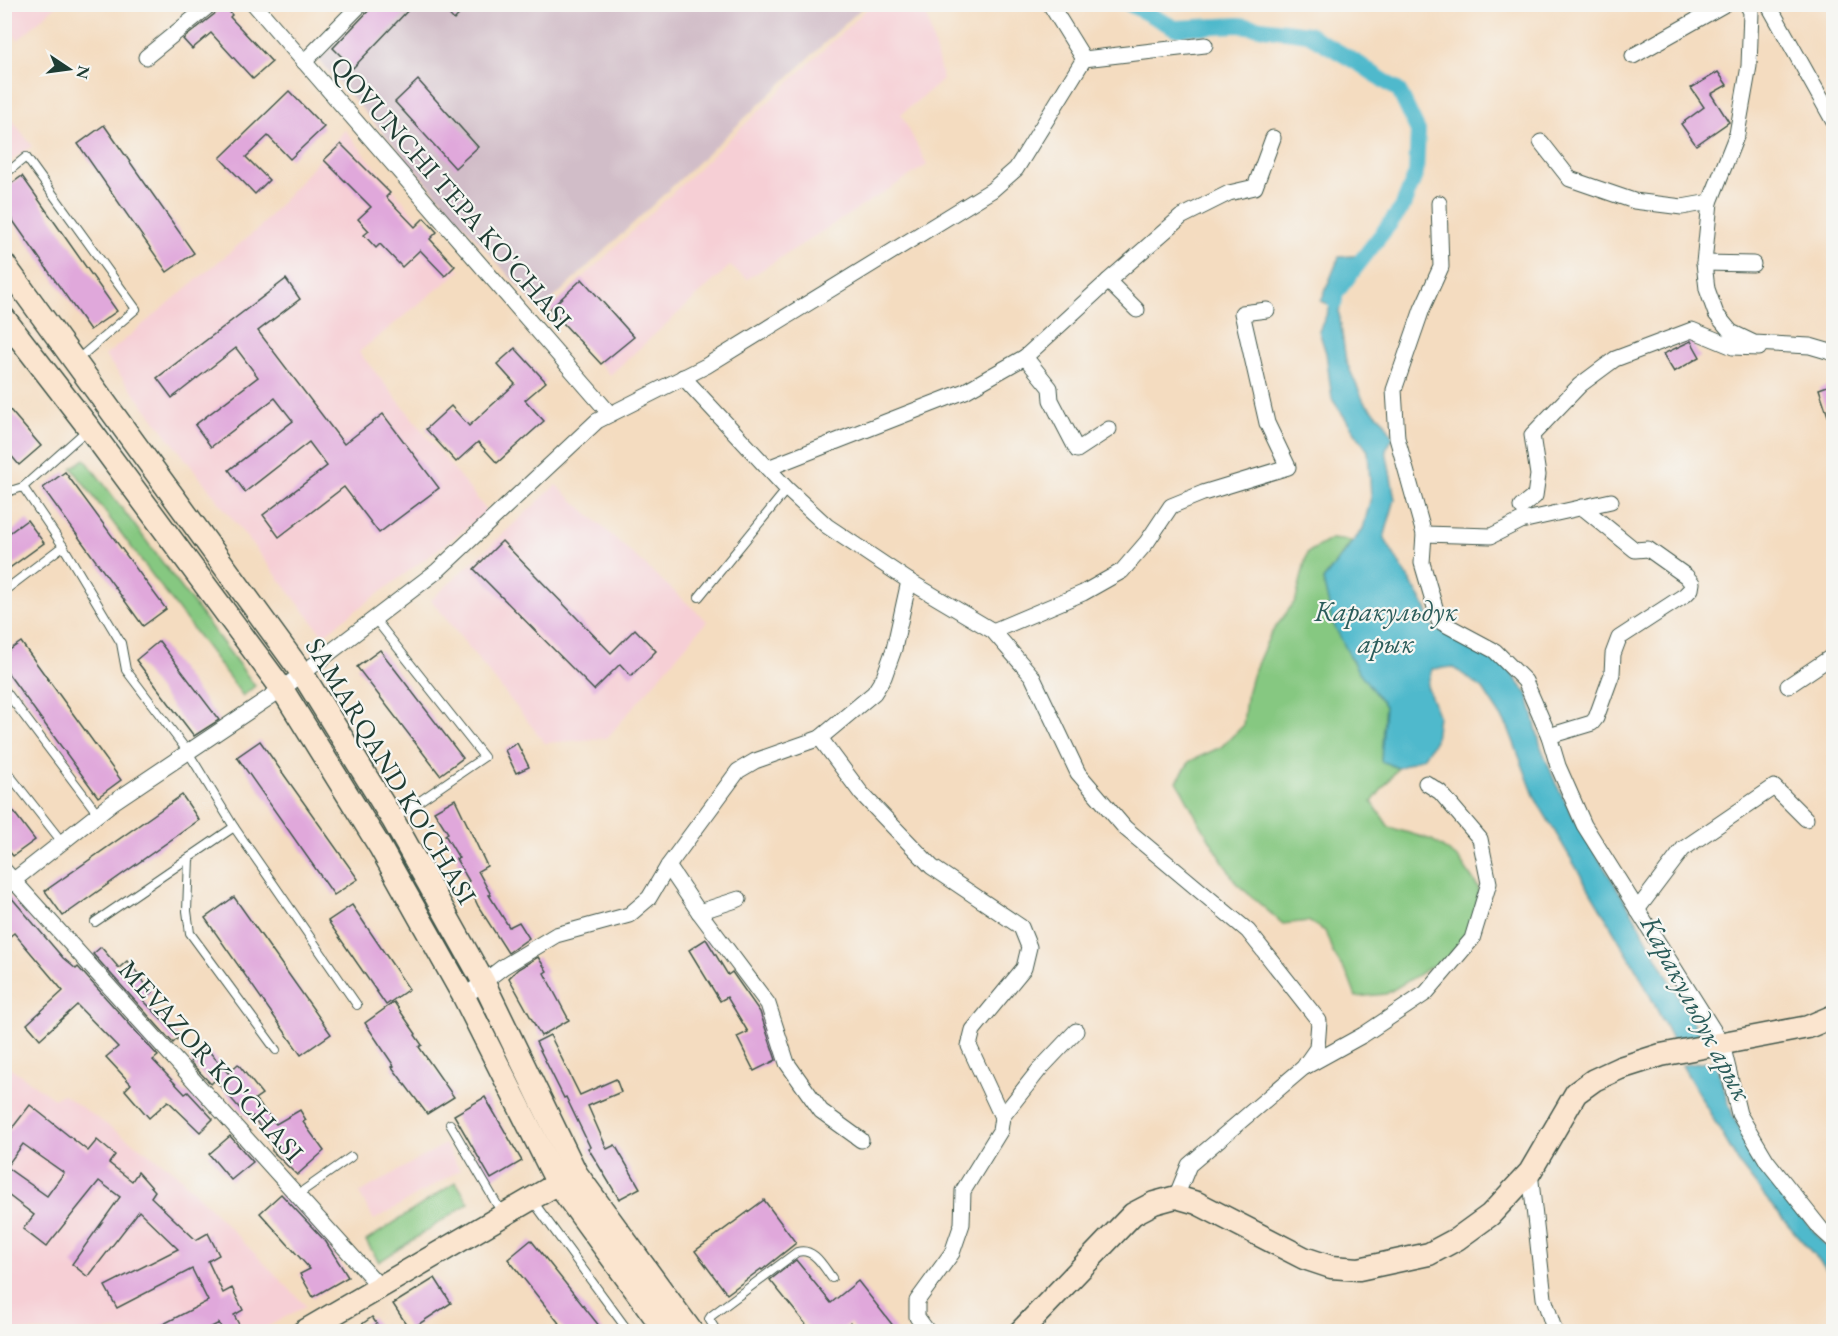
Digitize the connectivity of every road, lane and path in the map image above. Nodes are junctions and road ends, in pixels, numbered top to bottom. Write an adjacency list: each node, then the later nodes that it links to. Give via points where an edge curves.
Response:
1 (211, 4): 10 (street)
2 (254, 4): 12 (street, QOVUNCHI TEPA KO'CHASI)
3 (361, 4): 12 (street)
4 (1050, 4): 11 (street)
5 (1725, 4): 9 (street)
6 (1747, 4): 17 (street, via 1751,12 1749,66 1737,134)
7 (1768, 4): 13 (street)
8 (1205, 45): 11 (street)
9 (1633, 56)
10 (146, 57)
11 (1084, 59): 30 (street, via 1016,169 992,190)
12 (304, 62): 31 (street, QOVUNCHI TEPA KO'CHASI)
13 (1833, 122)
14 (1273, 138): 22 (street, via 1255,187 1229,193 1181,217)
15 (1541, 142): 17 (street, via 1570,179 1581,183 1634,201 1682,207)
16 (4, 175): 29 (lane, via 26,157 136,309)
17 (1710, 202): 19 (street)
18 (1440, 203): 41 (street, via 1441,267 1394,390 1397,438)
19 (1704, 263): 21 (street); 26 (street, via 1707,289 1716,314 1731,332 1754,343)
20 (4, 264): 29 (main road, SAMARQAND KO'CHASI)
21 (1753, 264)
22 (1108, 281): 23 (street); 28 (street)
23 (1137, 310)
24 (1267, 310): 47 (street, via 1242,313 1267,423 1288,467 1171,506 1122,571 1083,593)
25 (4, 318): 32 (main road, SAMARQAND KO'CHASI)
26 (1810, 346): 27 (street); 39 (street, via 1734,347 1692,330 1614,359 1580,385 1532,435 1538,475 1535,496)
27 (1833, 353)
28 (1025, 357): 33 (street, via 1050,388 1051,399 1077,450); 34 (street, via 965,391)
29 (76, 360): 49 (main road, SAMARQAND KO'CHASI)
30 (683, 377): 31 (street); 34 (street)
31 (610, 414): 46 (street, via 597,421 438,571)
32 (89, 428): 35 (lane); 52 (main road, SAMARQAND KO'CHASI)
33 (1108, 429)
34 (768, 468): 36 (street)
35 (23, 487): 37 (lane); 42 (lane)
36 (787, 489): 43 (street, via 827,526); 45 (lane)
37 (5, 491)
38 (1611, 501): 40 (street)
39 (1521, 507)
40 (1582, 507): 41 (street, via 1521,521 1491,536); 53 (street, via 1635,550 1648,549 1692,583 1685,596 1619,638 1612,674 1592,723)
41 (1424, 534): 53 (street, via 1422,563 1438,621 1495,651 1525,681)
42 (63, 546): 44 (lane); 55 (lane, via 121,643 126,670)
43 (909, 581): 47 (street); 54 (street, via 884,677 874,693)
44 (4, 591)
45 (699, 597)
46 (375, 619): 49 (street); 60 (lane, via 484,757)
47 (993, 631): 77 (street, via 1032,676 1078,773 1125,828 1248,931 1319,1021 1317,1048)
48 (1833, 655): 50 (street)
49 (302, 673): 52 (street); 60 (main road, SAMARQAND KO'CHASI)
50 (1788, 686)
51 (4, 689): 58 (lane)
52 (282, 689): 55 (street); 71 (main road, SAMARQAND KO'CHASI, via 380,847)
53 (1549, 736): 67 (street, via 1584,825)
54 (820, 738): 64 (street, via 738,771); 78 (street, via 861,793 932,867 1021,927 1029,947 1024,968 973,1030 969,1046)
55 (188, 752): 58 (street); 61 (lane)
56 (4, 768): 62 (lane)
57 (1426, 783): 77 (street, via 1440,792 1480,839 1489,883 1472,939 1426,993 1363,1035)
58 (98, 814): 62 (street)
59 (1806, 819): 67 (street, via 1774,787 1683,849)
60 (393, 820): 70 (main road, SAMARQAND KO'CHASI)
61 (234, 827): 63 (lane); 72 (lane)
62 (62, 842): 65 (street)
63 (189, 858): 69 (lane); 76 (lane, via 190,933)
64 (668, 866): 68 (street); 70 (street, via 649,898 629,915 556,935)
65 (8, 879): 84 (street, MEVAZOR KO'CHASI)
66 (739, 899): 68 (street)
67 (1637, 910): 75 (street)
68 (699, 912): 80 (street, via 768,1004 787,1063 821,1110)
69 (95, 922)
70 (483, 981): 71 (street); 83 (main road, SAMARQAND KO'CHASI)
71 (464, 997): 83 (main road, SAMARQAND KO'CHASI)
72 (357, 1005)
73 (1833, 1016): 75 (main road, via 1808,1027)
74 (1076, 1031): 78 (street)
75 (1722, 1044): 82 (main road, via 1661,1055 1593,1080 1576,1093); 88 (street, via 1739,1114 1767,1161)
76 (276, 1050)
77 (1303, 1068): 85 (street, via 1189,1164)
78 (1002, 1117): 96 (street, via 1000,1131 963,1191 962,1224 952,1252 917,1301 917,1317)
79 (450, 1124): 87 (lane)
80 (861, 1140)
81 (351, 1157): 84 (lane)
82 (1530, 1172): 85 (main road, via 1490,1215 1457,1239 1429,1254 1359,1269 1330,1267 1304,1258 1197,1203); 98 (street, via 1544,1298)
83 (567, 1178): 86 (main road); 93 (main road, SAMARQAND KO'CHASI); 94 (main road, SAMARQAND KO'CHASI)
84 (297, 1194): 90 (street, MEVAZOR KO'CHASI)
85 (1176, 1197): 97 (main road, via 1133,1214)
86 (531, 1199): 87 (main road); 92 (lane)
87 (503, 1215): 90 (main road)
88 (1833, 1241)
89 (832, 1278): 95 (lane, via 812,1253 797,1252 711,1316 710,1323)
90 (380, 1287): 91 (main road)
91 (303, 1332)
92 (629, 1332)
93 (666, 1332)
94 (692, 1332)
95 (717, 1332)
96 (928, 1332)
97 (1020, 1332)
98 (1555, 1332)

